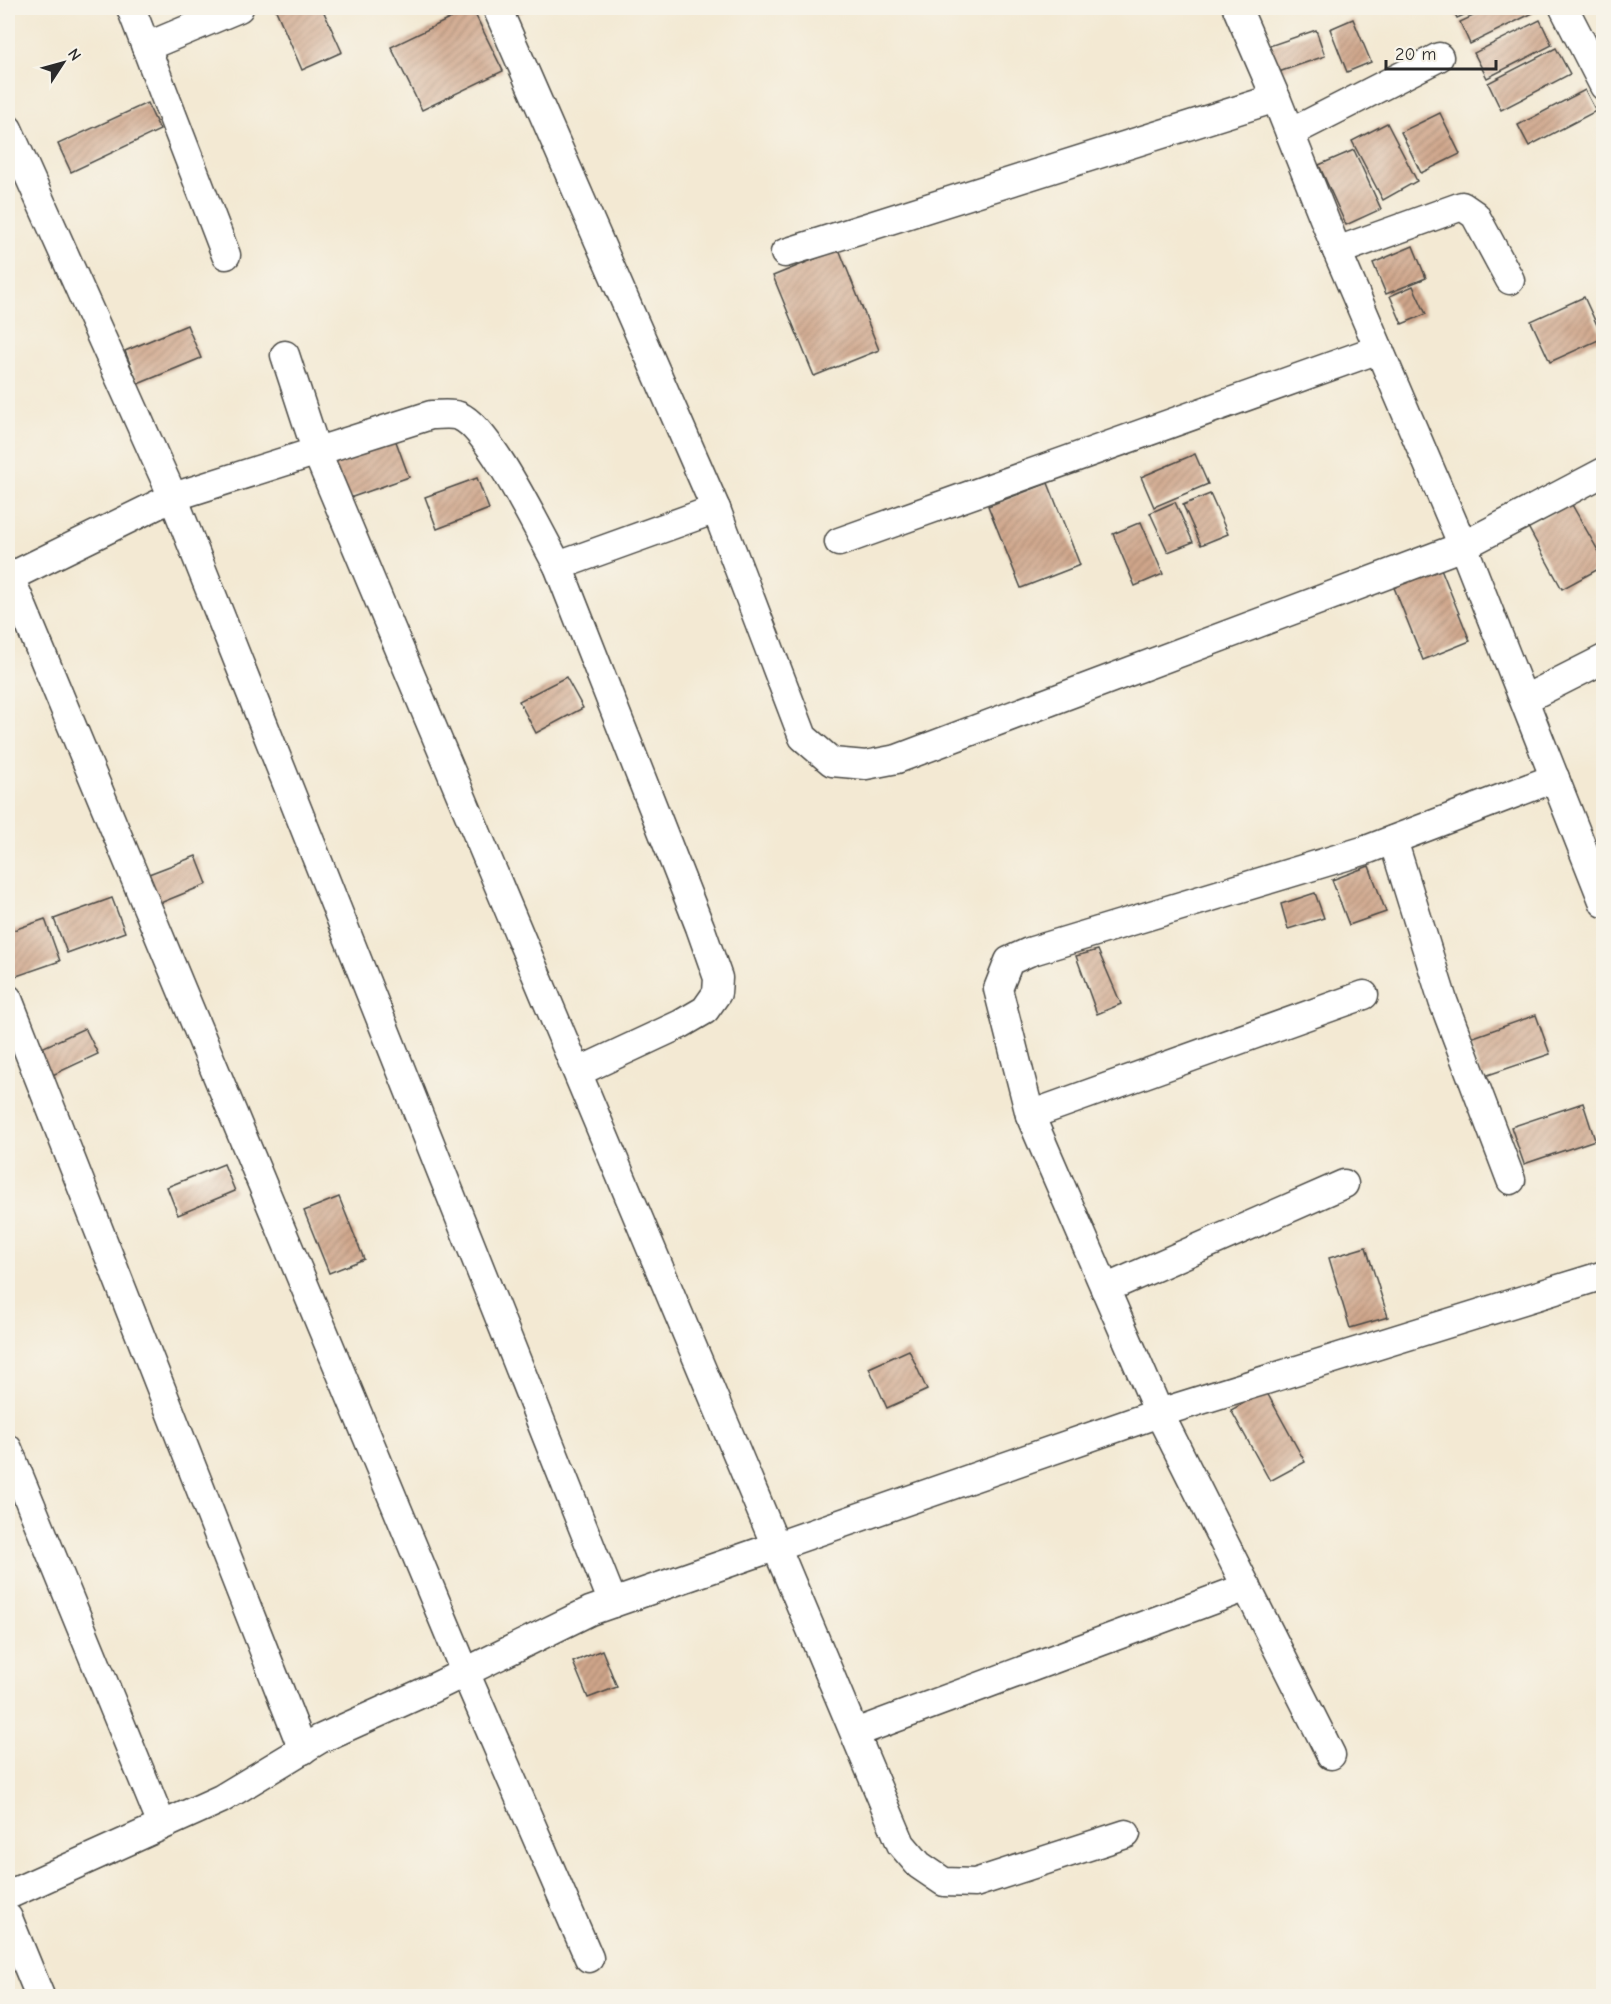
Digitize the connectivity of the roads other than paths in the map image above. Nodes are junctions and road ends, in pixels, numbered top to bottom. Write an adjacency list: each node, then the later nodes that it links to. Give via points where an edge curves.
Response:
1 (131, 8): 6 (street)
2 (239, 8): 6 (street)
3 (496, 8): 21 (street)
4 (1237, 8): 9 (street)
5 (1564, 8): 8 (street)
6 (146, 47): 14 (street)
7 (1439, 57): 11 (street)
8 (1604, 87)
9 (1276, 98): 11 (street); 13 (street)
10 (8, 129): 20 (street)
11 (1290, 133): 12 (street)
12 (1336, 251): 15 (street, via 1462,206 1475,215); 16 (street)
13 (785, 254)
14 (226, 255)
15 (1510, 280)
16 (1378, 349): 22 (street); 23 (street)
17 (285, 355): 18 (street)
18 (316, 450): 20 (street); 24 (street, via 431,415 458,415 479,432 494,452); 33 (street)
19 (1604, 472): 23 (street)
20 (173, 497): 25 (street); 43 (street)
21 (716, 509): 23 (street, via 803,737 832,762 866,765 897,759); 24 (street)
22 (838, 542)
23 (1463, 546): 27 (street)
24 (558, 566): 33 (street, via 718,978 717,993 705,1010)
25 (9, 577): 44 (street)
26 (1604, 659): 27 (street)
27 (1525, 699): 28 (street)
28 (1555, 778): 29 (street); 30 (street)
29 (1393, 840): 34 (street, via 1009,961 998,989); 35 (street, via 1443,1001)
30 (1604, 903)
31 (1364, 994): 34 (street)
32 (8, 999): 46 (street)
33 (578, 1072): 41 (street)
34 (1030, 1115): 38 (street)
35 (1511, 1180)
36 (1344, 1184): 38 (street)
37 (1604, 1275): 39 (street)
38 (1105, 1289): 39 (street)
39 (1159, 1413): 41 (street); 42 (street)
40 (8, 1449): 48 (street)
41 (776, 1546): 43 (street); 45 (street)
42 (1247, 1587): 45 (street); 47 (street)
43 (613, 1603): 44 (street)
44 (465, 1672): 46 (street); 52 (street)
45 (855, 1733): 49 (street, via 901,1844 919,1865 944,1882 975,1883)
46 (303, 1750): 48 (street, via 221,1799)
47 (1331, 1755)
48 (162, 1826): 50 (street)
49 (1126, 1834)
50 (8, 1895)
51 (10, 1932): 53 (street)
52 (589, 1958)
53 (40, 1996)

